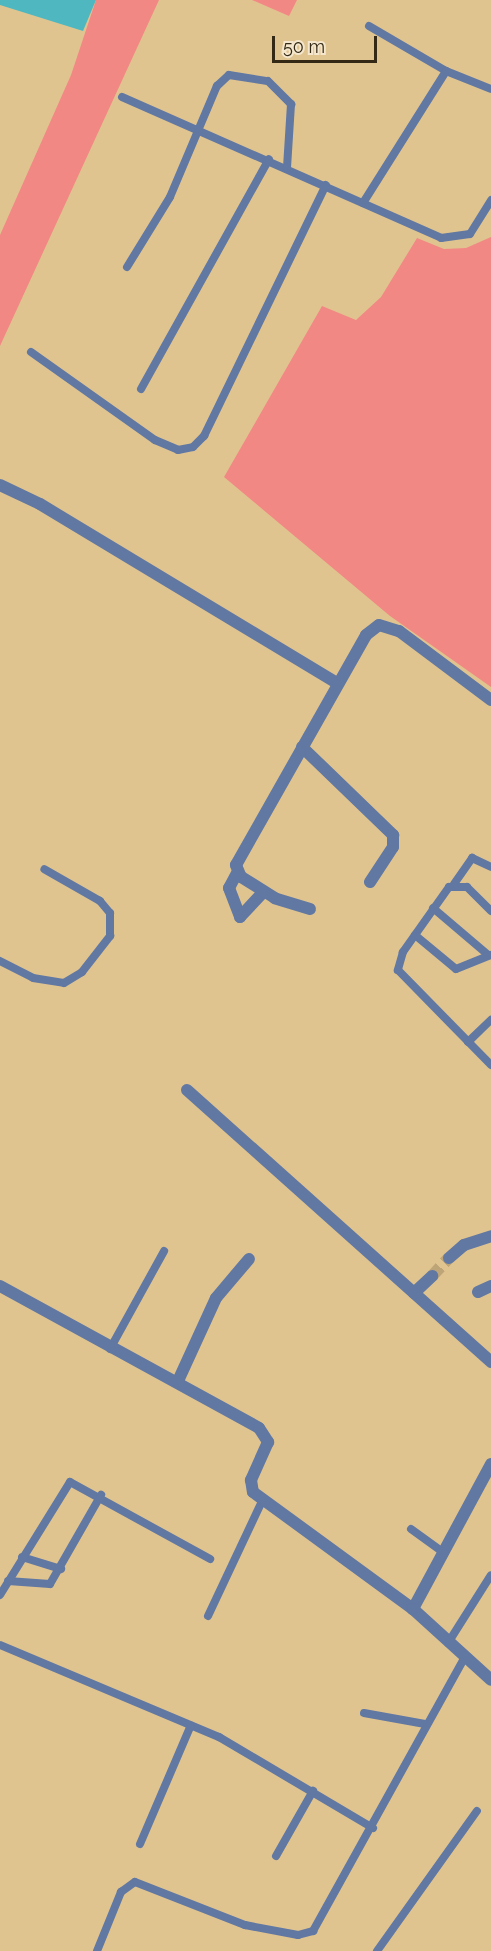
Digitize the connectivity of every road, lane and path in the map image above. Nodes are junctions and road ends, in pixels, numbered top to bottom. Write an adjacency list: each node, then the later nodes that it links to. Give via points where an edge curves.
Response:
1 (369, 26): 2 (lane)
2 (446, 71): 3 (lane); 10 (lane)
3 (491, 89)
4 (122, 97): 5 (lane)
5 (200, 131): 6 (lane); 7 (lane, via 217,86 229,75 268,81 291,104); 11 (lane, via 170,198)
6 (269, 159): 7 (lane); 13 (lane)
7 (287, 167): 8 (lane)
8 (326, 185): 10 (lane); 12 (lane, via 204,436 193,447 178,450 155,440)
9 (491, 200): 10 (lane, via 470,234 450,240)
10 (363, 203)
11 (127, 267)
12 (31, 352)
13 (141, 388)
14 (0, 485): 15 (street, via 40,504)
15 (337, 683): 16 (street, via 366,635 379,625 389,626); 17 (street)
16 (491, 700)
17 (302, 747): 20 (street, via 243,848); 21 (street, via 393,835 393,847)
18 (491, 867): 22 (lane, via 476,858 468,860)
19 (44, 869): 29 (lane, via 100,901 110,913 110,936 82,972 64,983 33,978)
20 (237, 873): 23 (street); 23 (street, via 230,888 240,917)
21 (370, 882)
22 (454, 884): 24 (lane); 26 (lane, via 467,887)
23 (263, 892): 25 (street)
24 (433, 908): 27 (lane); 28 (lane)
25 (310, 909)
26 (491, 911)
27 (415, 934): 28 (lane, via 456,969); 31 (lane, via 398,970)
28 (489, 955)
29 (0, 961)
30 (489, 1026): 31 (lane)
31 (468, 1042): 32 (lane)
32 (491, 1065)
33 (188, 1090): 42 (street)
34 (490, 1240): 37 (street, via 464,1245)
35 (164, 1251): 43 (lane)
36 (249, 1258): 45 (street, via 216,1299)
37 (450, 1258)
38 (432, 1276): 42 (street)
39 (0, 1286): 43 (street)
40 (491, 1286): 41 (street)
41 (478, 1292)
42 (414, 1293): 44 (street)
43 (109, 1350): 45 (street)
44 (491, 1362)
45 (178, 1381): 48 (street, via 268,1437 251,1480)
46 (491, 1464): 50 (street)
47 (101, 1495): 51 (lane, via 76,1482 65,1485); 52 (lane); 53 (lane)
48 (262, 1501): 57 (street); 58 (lane)
49 (411, 1529): 50 (lane)
50 (444, 1553): 57 (street)
51 (22, 1557): 53 (lane); 55 (lane)
52 (210, 1559)
53 (61, 1569): 55 (lane, via 45,1586)
54 (491, 1575): 59 (lane)
55 (8, 1581): 56 (lane)
56 (0, 1595)
57 (413, 1609): 59 (street)
58 (208, 1616)
59 (448, 1643): 61 (street)
60 (0, 1645): 65 (lane)
61 (464, 1659): 62 (street); 64 (lane)
62 (491, 1680)
63 (364, 1713): 64 (lane)
64 (425, 1724): 68 (lane)
65 (191, 1725): 66 (lane); 69 (lane)
66 (313, 1791): 68 (lane); 70 (lane)
67 (477, 1811): 72 (lane)
68 (373, 1828): 71 (lane, via 305,1935 245,1925 135,1882 121,1892)
69 (140, 1844)
70 (276, 1856)
71 (98, 1951)
72 (377, 1951)

